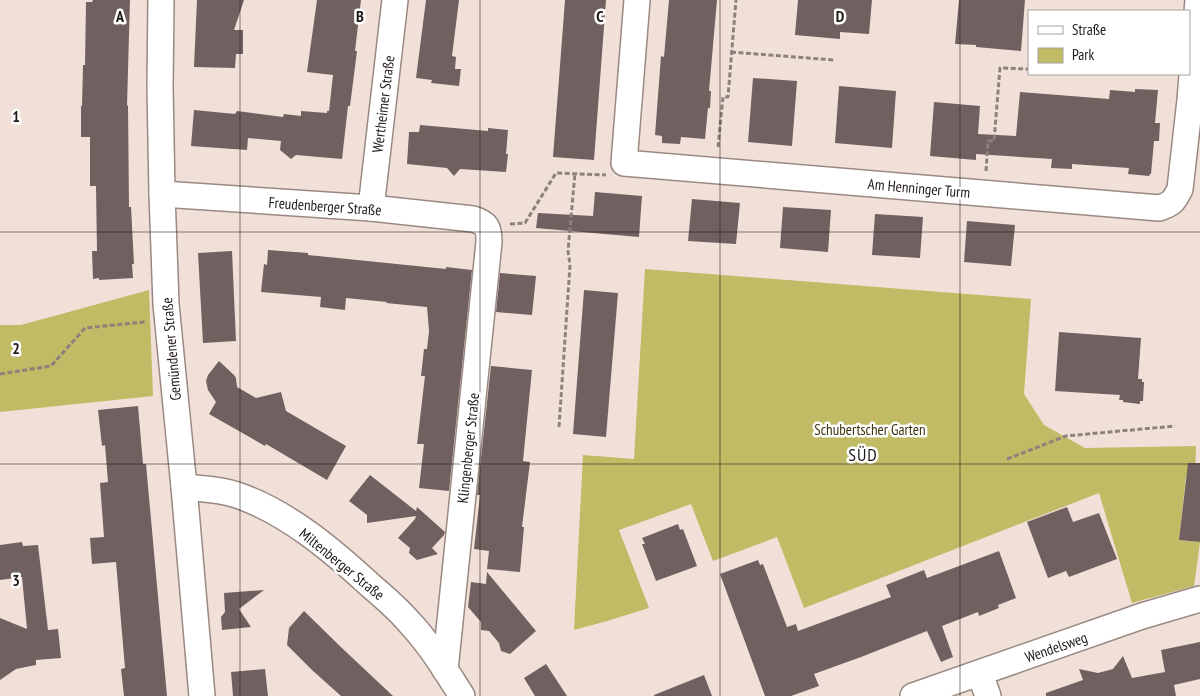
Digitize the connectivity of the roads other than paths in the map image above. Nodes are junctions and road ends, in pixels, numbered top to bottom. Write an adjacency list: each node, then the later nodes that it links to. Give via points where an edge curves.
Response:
1 (161, 0): 6 (street, Gemündener Straße)
2 (395, 0): 7 (street, Wertheimer Straße)
3 (637, 0): 5 (street, Am Henninger Turm, via 624,163 1159,208 1170,204 1180,189)
4 (1198, 0): 5 (street, Am Henninger Turm)
5 (1195, 100)
6 (162, 194): 7 (street, Freudenberger Straße); 9 (street, Gemündener Straße, via 168,320)
7 (371, 208): 8 (street, Freudenberger Straße, via 473,219)
8 (486, 226): 11 (street, Klingenberger Straße, via 489,242)
9 (184, 487): 11 (street, Miltenberger Straße, via 235,494 282,516 339,558 410,622); 13 (street, Gemündener Straße)
10 (1200, 600): 12 (street, Wendelsweg, via 1142,616)
11 (445, 670): 14 (street, Miltenberger Straße)
12 (984, 685): 15 (street, Wendelsweg)
13 (202, 696)
14 (462, 696)
15 (913, 696)

